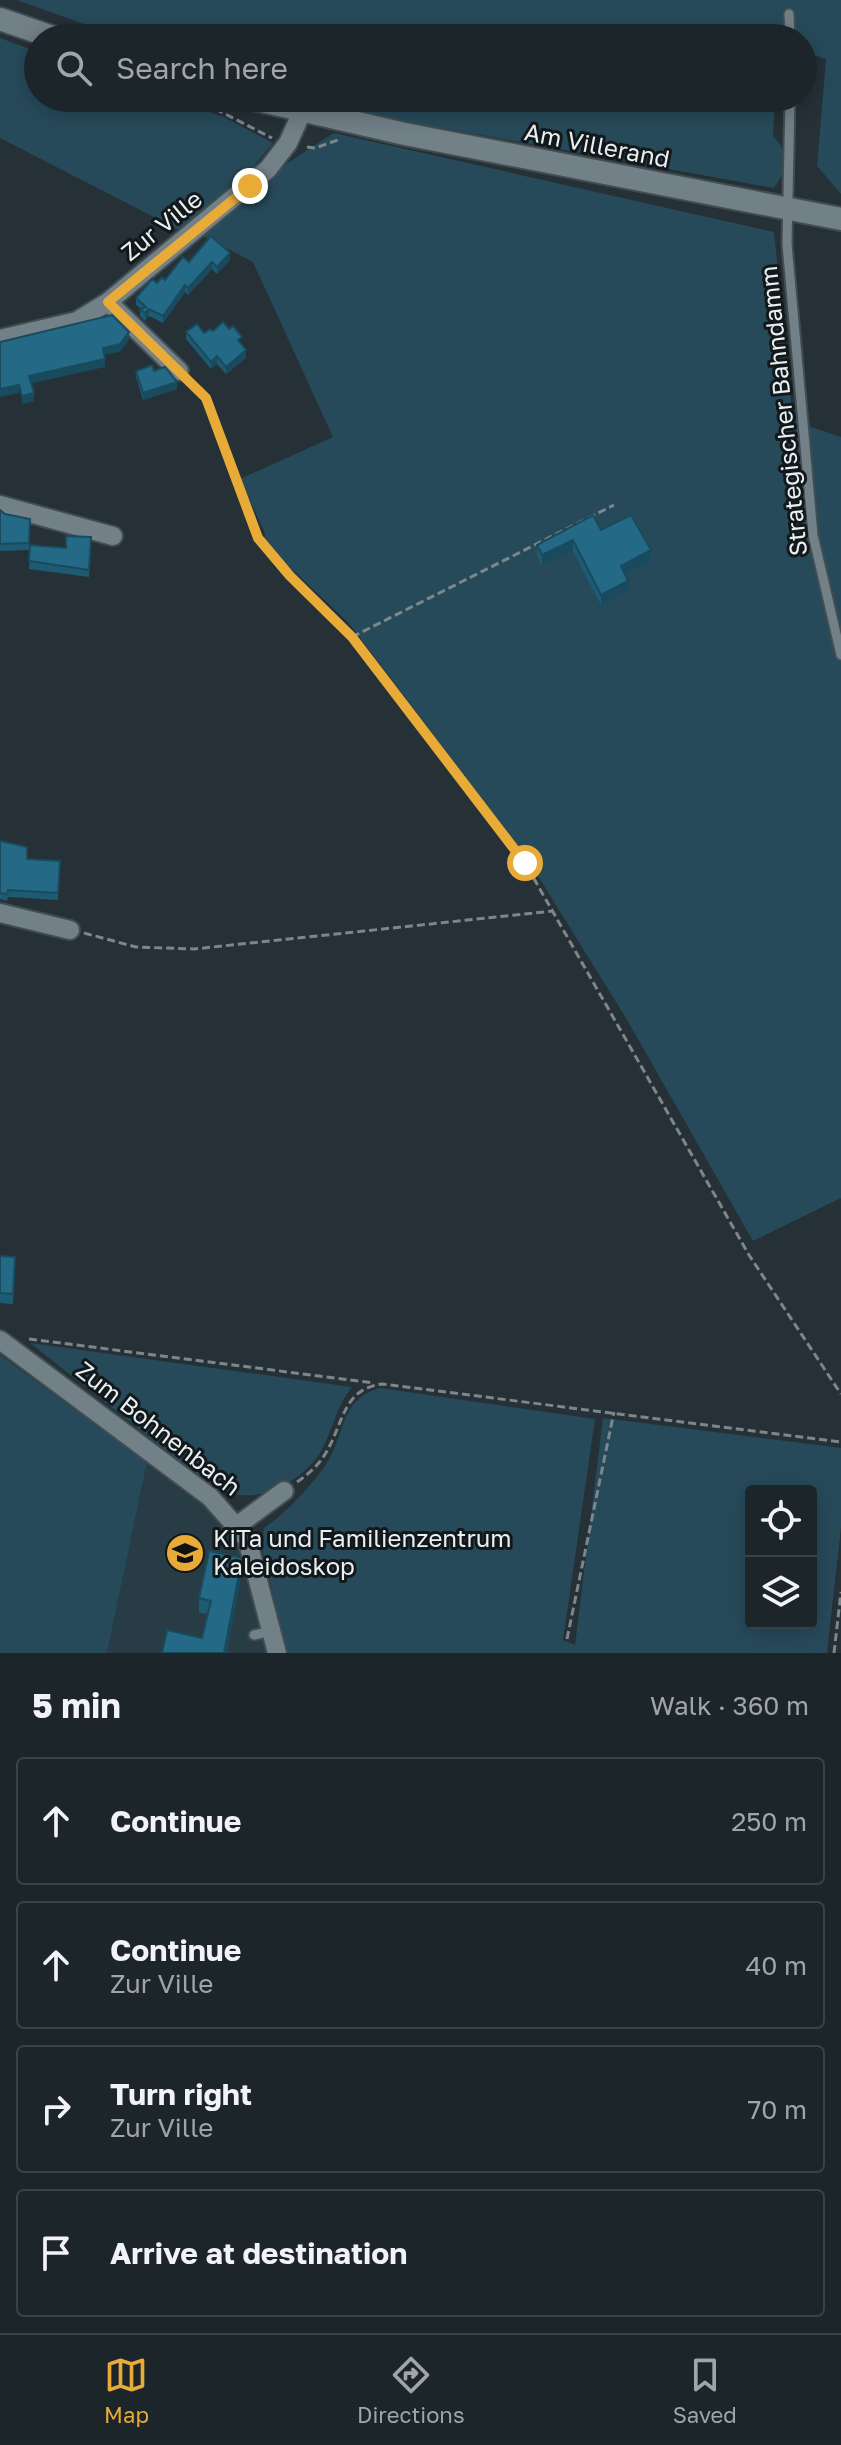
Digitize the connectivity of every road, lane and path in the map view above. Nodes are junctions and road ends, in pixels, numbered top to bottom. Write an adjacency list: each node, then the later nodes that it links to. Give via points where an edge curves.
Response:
1 (789, 14): 3 (lane)
2 (0, 19): 4 (main road)
3 (789, 24)
4 (24, 27)
5 (302, 112): 7 (main road, Am Villerand); 9 (street, Zur Ville, via 268,169)
6 (790, 112): 7 (lane, Strategischer Bahndamm)
7 (787, 209): 8 (main road, Am Villerand); 16 (lane, Strategischer Bahndamm, via 813,535)
8 (841, 219)
9 (108, 302): 10 (street, Zur Ville, via 77,321); 11 (street)
10 (0, 339)
11 (179, 371): 15 (path, via 206,398 258,538)
12 (0, 505): 14 (street)
13 (614, 505): 15 (path)
14 (113, 536)
15 (352, 637): 17 (path, via 525,863)
16 (841, 655)
17 (553, 911): 19 (path, via 194,949 136,947); 22 (path, via 749,1255)
18 (0, 913): 19 (street)
19 (70, 930)
20 (8, 1339): 21 (path); 26 (street, Zum Bohnenbach, via 210,1497)
21 (382, 1384): 23 (path); 25 (path, via 353,1395 318,1464)
22 (841, 1394)
23 (614, 1412): 24 (path); 28 (path)
24 (841, 1442)
25 (284, 1491): 26 (street, Zum Bohnenbach)
26 (238, 1525): 29 (street, via 252,1552 263,1633)
27 (841, 1592): 30 (path)
28 (567, 1639)
29 (277, 1653)
30 (834, 1653)

